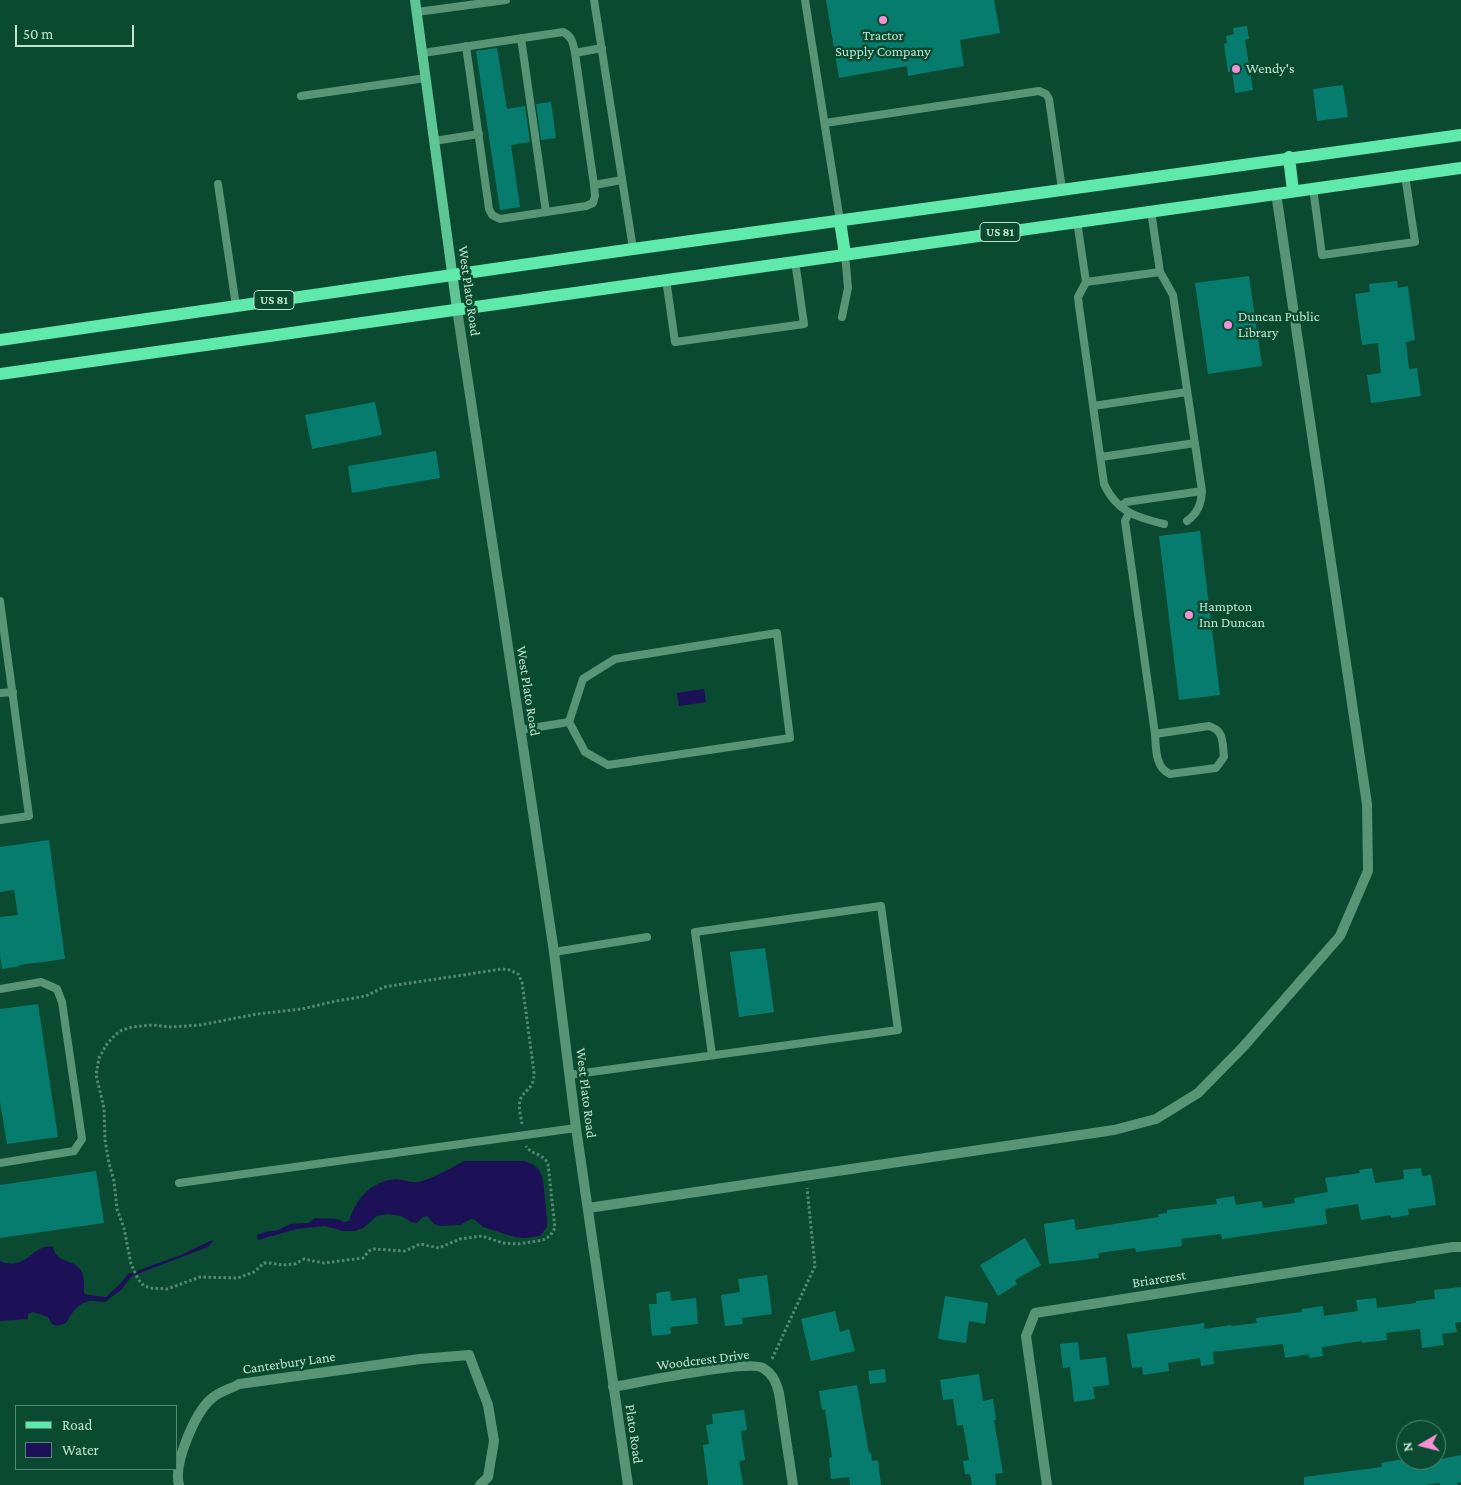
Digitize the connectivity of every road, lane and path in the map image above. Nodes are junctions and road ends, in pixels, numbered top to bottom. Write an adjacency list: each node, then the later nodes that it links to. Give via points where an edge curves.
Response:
1 (416, 0): 5 (main road, West Plato Road)
2 (506, 0): 5 (lane)
3 (594, 0): 8 (lane)
4 (805, 0): 13 (lane)
5 (417, 12): 9 (main road, West Plato Road)
6 (521, 38): 7 (lane); 10 (lane, via 562,32 572,38); 28 (lane)
7 (466, 46): 9 (lane); 14 (lane)
8 (602, 48): 10 (lane); 20 (lane)
9 (423, 53): 11 (main road, West Plato Road)
10 (575, 53): 22 (lane)
11 (426, 78): 12 (lane); 16 (main road, West Plato Road)
12 (301, 96)
13 (825, 124): 24 (lane, via 1039,91 1049,99); 29 (lane)
14 (479, 134): 16 (lane); 28 (lane, via 492,215 500,219)
15 (1461, 134): 17 (main road, US 81)
16 (434, 141): 35 (main road, West Plato Road)
17 (1289, 157): 24 (main road, US 81); 25 (main road)
18 (1461, 168): 19 (main road, US 81)
19 (1406, 175): 23 (main road, US 81); 23 (lane, via 1415,242 1332,254 1322,255)
20 (622, 180): 22 (lane); 31 (lane)
21 (218, 184): 38 (lane)
22 (594, 185): 28 (lane, via 593,203)
23 (1313, 188): 25 (main road, US 81)
24 (1062, 190): 29 (main road, US 81)
25 (1293, 191): 26 (main road, US 81)
26 (1276, 193): 27 (main road, US 81); 68 (street, via 1367,804 1368,871 1340,936 1244,1046 1198,1093 1156,1119 1114,1130)
27 (1151, 211): 30 (main road, US 81); 34 (lane)
28 (546, 212)
29 (840, 221): 31 (main road, US 81); 32 (main road)
30 (1077, 221): 32 (main road, US 81); 37 (lane)
31 (633, 249): 35 (main road, US 81)
32 (845, 254): 33 (main road, US 81); 40 (lane, via 848,288)
33 (795, 261): 36 (main road, US 81); 36 (lane, via 804,324 684,341 675,342)
34 (1160, 272): 37 (lane); 43 (lane, via 1173,295)
35 (453, 275): 38 (main road, US 81); 39 (main road, West Plato Road)
36 (666, 279): 39 (main road, US 81)
37 (1086, 282): 44 (lane, via 1078,297)
38 (236, 306): 41 (main road, US 81)
39 (457, 309): 42 (main road, US 81); 56 (street, West Plato Road)
40 (842, 317)
41 (0, 340)
42 (0, 374)
43 (1187, 392): 44 (lane); 45 (lane)
44 (1093, 406): 46 (lane)
45 (1194, 443): 46 (lane); 47 (lane)
46 (1101, 457): 48 (lane, via 1104,484)
47 (1202, 491): 48 (lane, via 1126,502); 50 (lane, via 1198,509)
48 (1121, 506): 49 (lane)
49 (1129, 514): 51 (lane); 57 (lane, via 1126,522)
50 (1187, 521)
51 (1164, 524)
52 (0, 601): 53 (lane)
53 (13, 692): 54 (lane); 58 (lane, via 29,816)
54 (0, 693)
55 (569, 722): 55 (lane, via 583,679 615,659 778,633 790,738 608,765 585,752); 56 (lane)
56 (520, 730): 60 (street, West Plato Road)
57 (1154, 734): 57 (lane, via 1160,766 1170,774 1216,768 1224,757 1219,730 1209,726)
58 (0, 820)
59 (647, 936): 60 (lane)
60 (554, 952): 63 (street, West Plato Road)
61 (0, 989): 67 (lane, via 42,982 56,989 62,1002 82,1139 74,1152)
62 (712, 1055): 62 (lane, via 695,932 881,906 898,1030); 63 (lane)
63 (570, 1075): 65 (street, West Plato Road)
64 (522, 1125): 66 (path, via 520,1100 533,1083 534,1073 522,982 518,974 502,969 384,987 366,996 200,1026 143,1025 122,1030 103,1051 96,1075 104,1108 105,1140 117,1209 133,1268 144,1286 150,1288 167,1289 200,1277 238,1278 269,1262 283,1265 304,1259 324,1262 363,1258 374,1249 405,1250 420,1244 439,1248 460,1239 482,1236 510,1244 543,1240 554,1232 556,1222 548,1164 545,1158)
65 (576, 1128): 69 (lane); 70 (street, West Plato Road)
66 (526, 1146)
67 (0, 1163)
68 (806, 1177): 70 (street); 72 (path, via 815,1266)
69 (179, 1183)
70 (588, 1208): 73 (street, West Plato Road)
71 (1461, 1247): 78 (street, Briarcrest, via 1036,1313 1026,1336)
72 (766, 1371): 73 (street, Woodcrest Drive, via 749,1365); 77 (street, Woodcrest Drive, via 775,1379 779,1393)
73 (613, 1387): 76 (street, Plato Road)
74 (179, 1485): 75 (street, Canterbury Lane, via 188,1435 200,1410 212,1397 239,1384 420,1358 469,1355 488,1404 494,1441 488,1477)
75 (480, 1485)
76 (628, 1485)
77 (793, 1485)
78 (1047, 1485)

